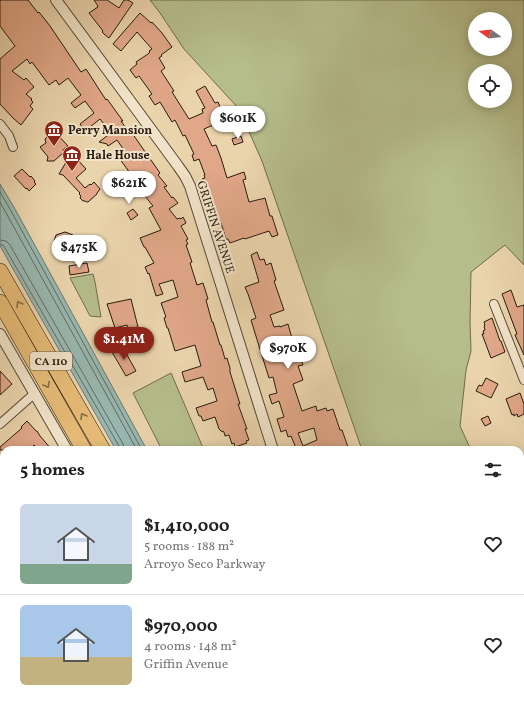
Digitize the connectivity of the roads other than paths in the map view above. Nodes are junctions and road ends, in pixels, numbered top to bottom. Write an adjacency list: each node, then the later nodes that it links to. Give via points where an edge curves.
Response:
1 (56, 0): 14 (street, GRIFFIN AVENUE, via 190,186)
2 (0, 124): 3 (street)
3 (13, 147)
4 (0, 271): 13 (highway, CA 110, one-way to 4)
5 (0, 302): 12 (highway, CA 110, one-way to 12)
6 (494, 304): 8 (street)
7 (0, 334): 9 (street)
8 (524, 380)
9 (35, 393): 10 (street); 11 (street)
10 (0, 424)
11 (65, 446)
12 (82, 446)
13 (101, 446)
14 (272, 446)

